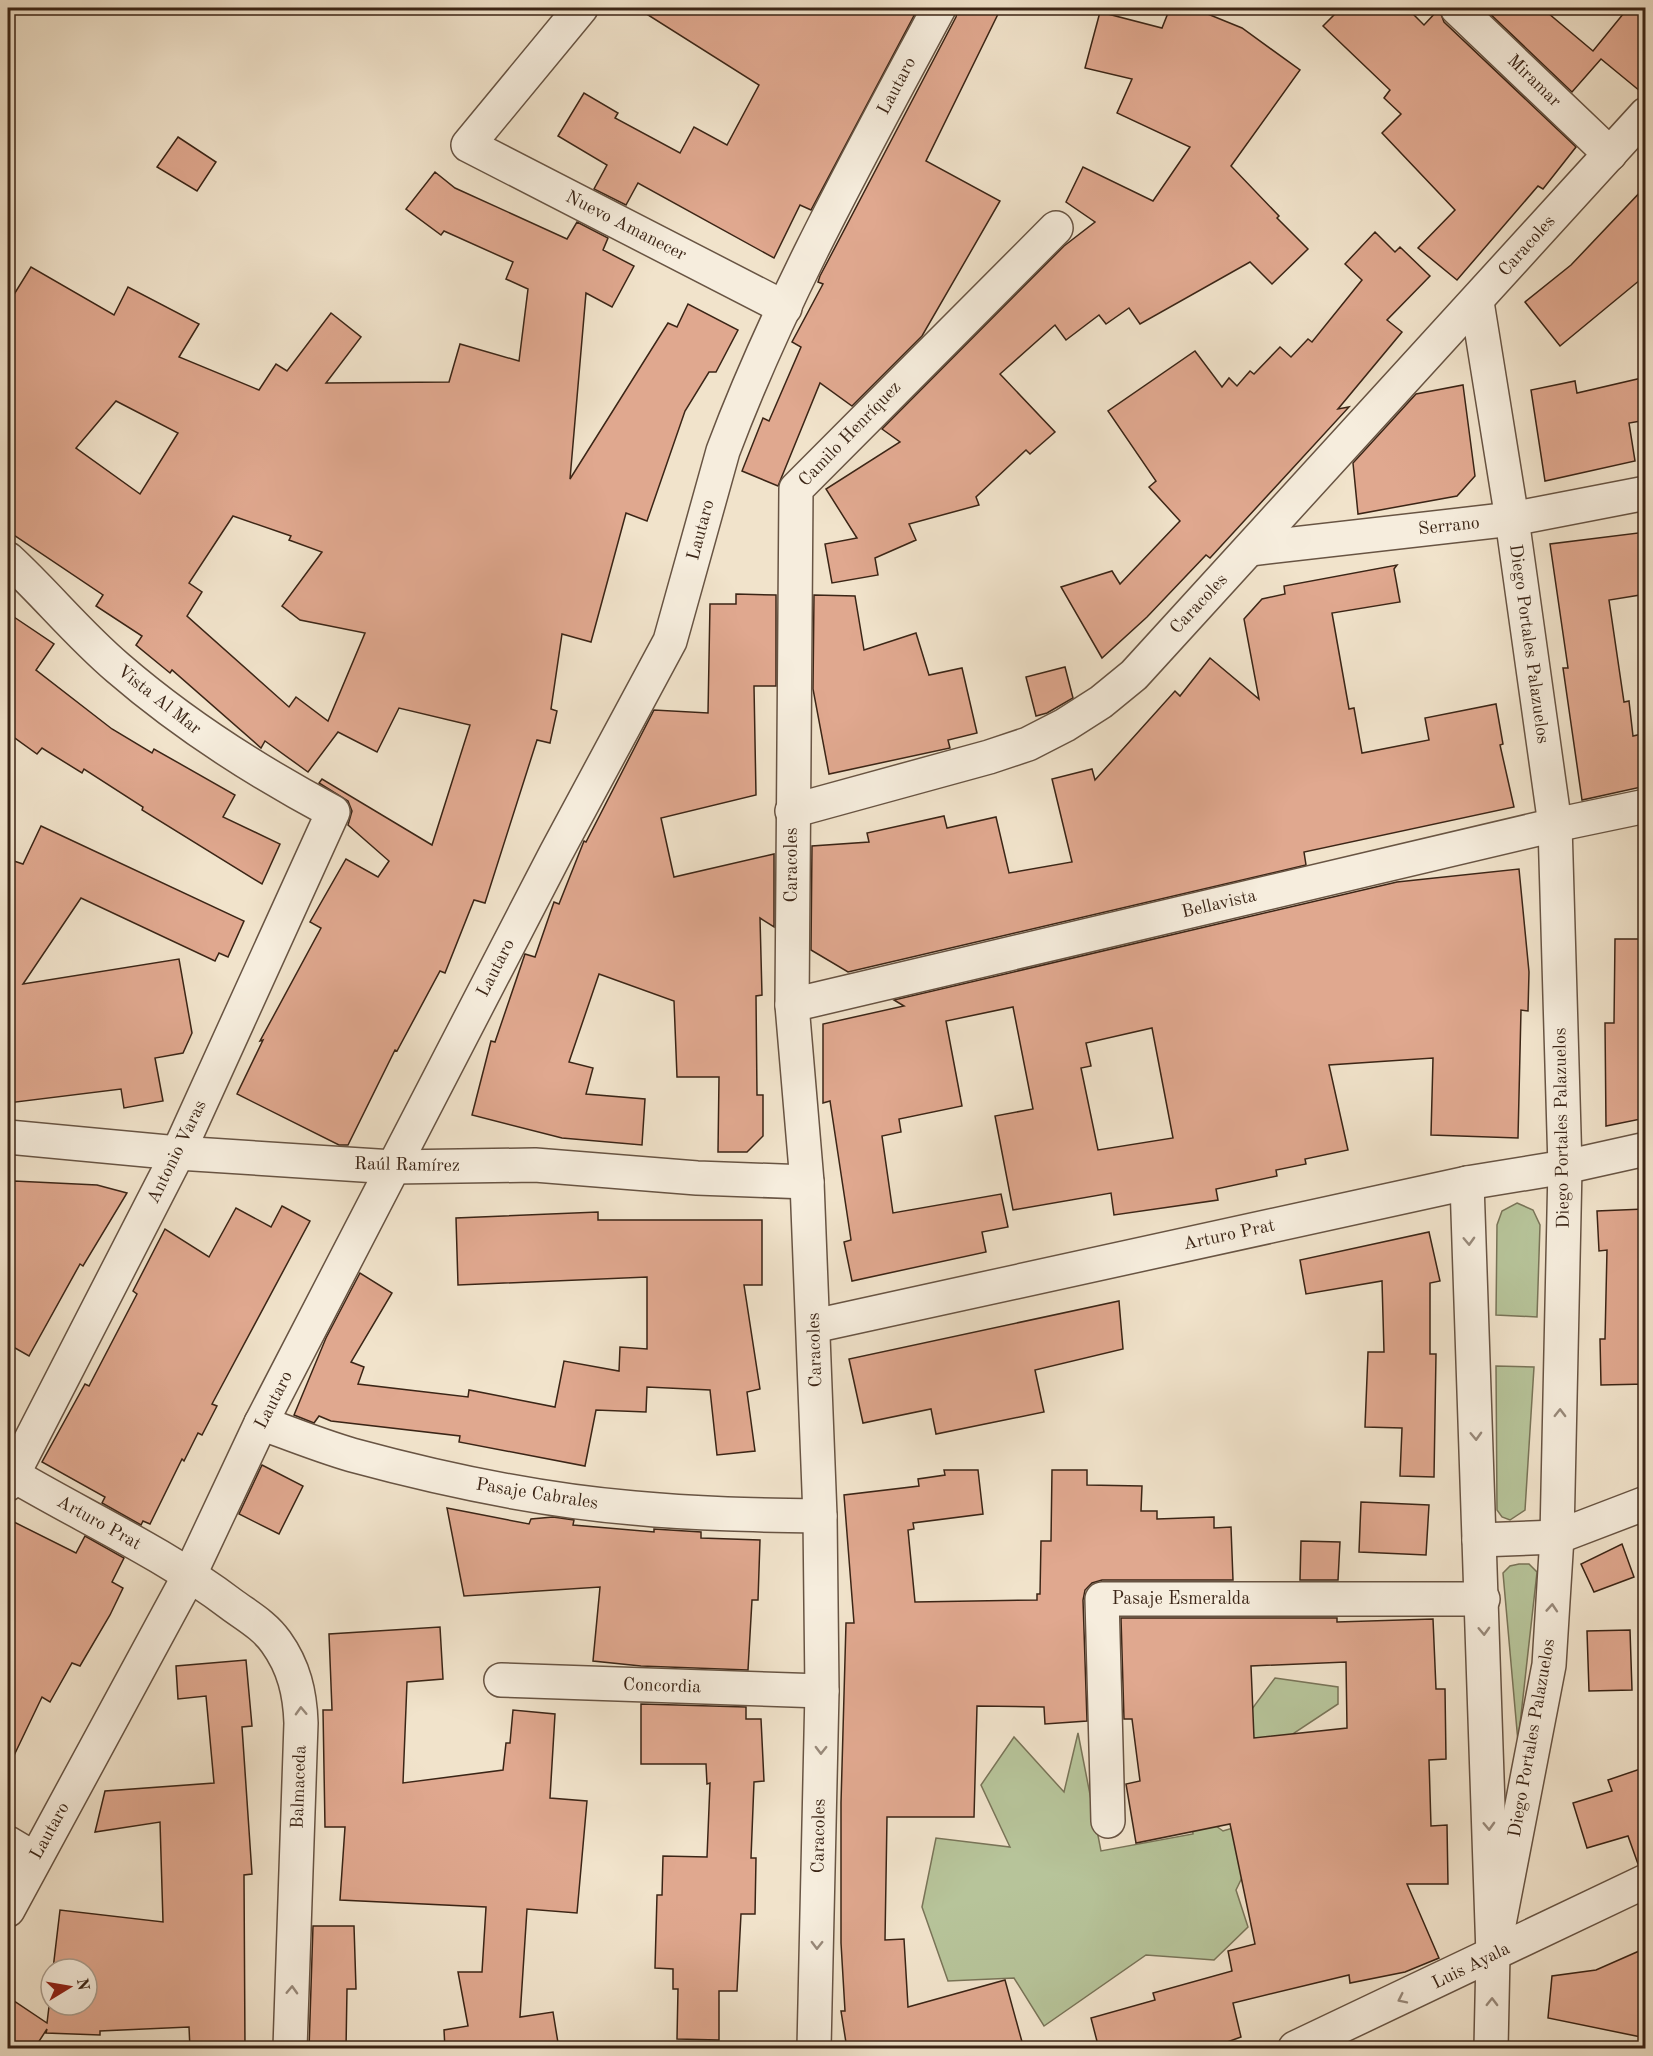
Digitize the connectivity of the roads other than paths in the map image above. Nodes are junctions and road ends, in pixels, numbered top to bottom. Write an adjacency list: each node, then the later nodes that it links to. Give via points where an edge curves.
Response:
1 (581, 8): 8 (street, Nuevo Amanecer, via 468,144)
2 (939, 8): 8 (street, Lautaro)
3 (1458, 8): 5 (street, Miramar)
4 (1646, 114): 5 (street, Caracoles)
5 (1610, 154): 7 (street, Caracoles)
6 (1056, 228): 14 (street, Camilo Henríquez, via 795,489)
7 (1477, 302): 10 (street, Diego Portales Palazuelos); 11 (street, Caracoles)
8 (785, 308): 21 (street, Lautaro, via 723,451 670,641)
9 (1646, 493): 10 (street, Serrano)
10 (1512, 519): 11 (street, Serrano); 16 (street, Diego Portales Palazuelos)
11 (1250, 549): 14 (street, Caracoles, via 1134,675 1065,726 989,758)
12 (8, 559): 15 (street, Vista Al Mar, via 63,618 175,714 243,761)
13 (1646, 806): 16 (street, Bellavista)
14 (792, 811): 17 (street, Caracoles)
15 (333, 812): 20 (street, Antonio Varas)
16 (1555, 825): 17 (street, Bellavista); 22 (street, Diego Portales Palazuelos)
17 (792, 1005): 23 (street, Caracoles)
18 (8, 1137): 20 (street, Raúl Ramírez)
19 (1646, 1149): 22 (street, Arturo Prat)
20 (178, 1153): 21 (street, Raúl Ramírez); 27 (street, Antonio Varas)
21 (393, 1167): 23 (street, Raúl Ramírez, via 535,1165); 26 (street, Lautaro)
22 (1565, 1167): 24 (street, Arturo Prat); 30 (street, Diego Portales Palazuelos, one-way to 22)
23 (807, 1182): 25 (street, Caracoles)
24 (1467, 1183): 25 (street, Arturo Prat); 31 (street, Diego Portales Palazuelos, one-way to 31)
25 (814, 1326): 29 (street, Caracoles)
26 (261, 1423): 29 (street, Pasaje Cabrales, via 349,1454 539,1496 726,1515); 32 (street, Lautaro)
27 (9, 1477): 32 (street, Arturo Prat)
28 (1646, 1503): 30 (street)
29 (820, 1516): 35 (street, Caracoles)
30 (1557, 1537): 31 (street); 41 (street, Diego Portales Palazuelos, one-way to 30, via 1549,1665)
31 (1479, 1540): 33 (street, Diego Portales Palazuelos)
32 (190, 1574): 38 (street, Lautaro); 42 (street, Balmaceda, one-way to 32, via 301,1723 296,1680 288,1659 258,1622)
33 (1483, 1599): 36 (street, Pasaje Esmeralda, via 1102,1599); 41 (street, Diego Portales Palazuelos, one-way to 41)
34 (501, 1680): 35 (street, Concordia)
35 (822, 1691): 43 (street, Caracoles, one-way to 43)
36 (1108, 1821)
37 (8, 1843): 38 (street)
38 (35, 1859): 40 (street, Lautaro)
39 (1646, 1881): 41 (street, Luis Ayala)
40 (8, 1910)
41 (1493, 1955): 44 (street, Luis Ayala, one-way to 44); 45 (street, Diego Portales Palazuelos, one-way to 41)
42 (290, 2049)
43 (814, 2049)
44 (1295, 2049)
45 (1491, 2049)

